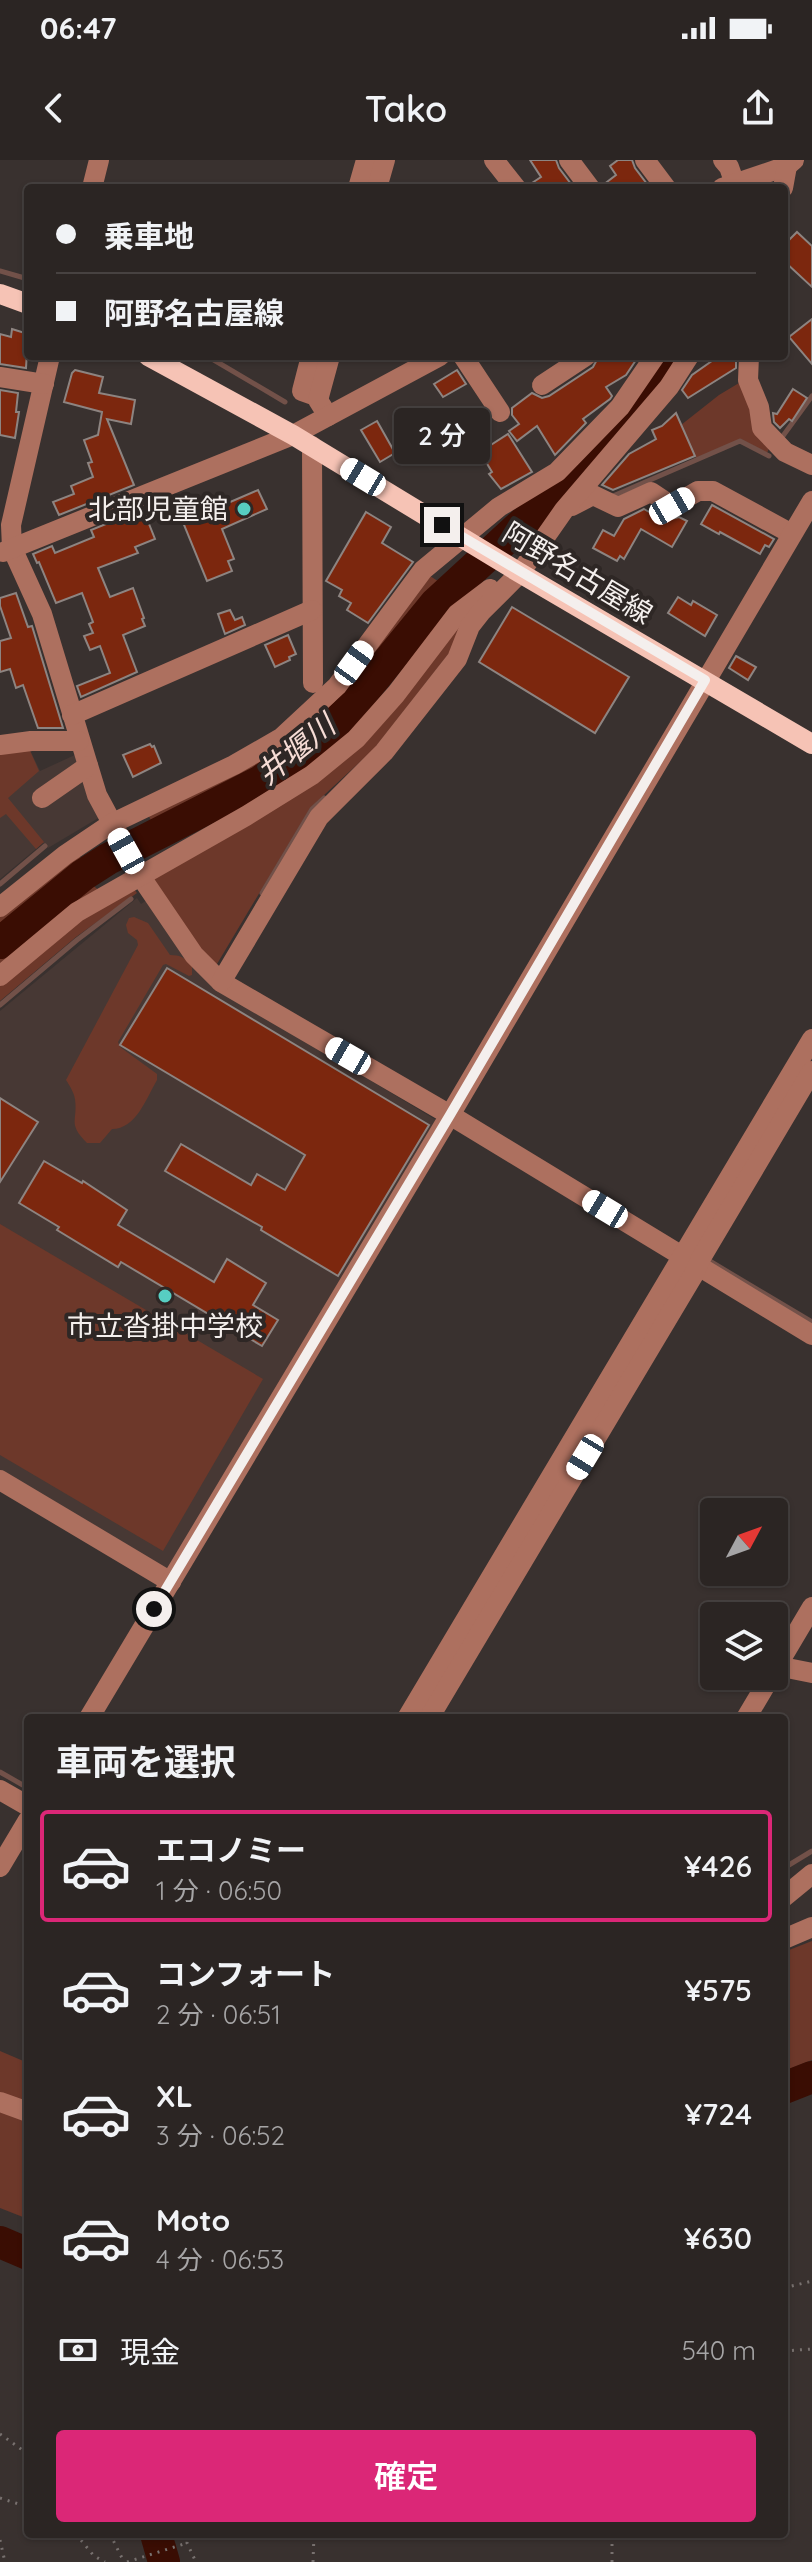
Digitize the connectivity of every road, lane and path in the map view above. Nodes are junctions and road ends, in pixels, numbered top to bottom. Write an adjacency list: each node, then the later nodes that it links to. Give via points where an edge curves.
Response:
1 (99, 160): 10 (street)
2 (366, 160): 11 (street)
3 (385, 160): 12 (street)
4 (494, 160): 13 (street)
5 (569, 160): 14 (street)
6 (645, 160): 15 (street)
7 (723, 160): 9 (street)
8 (791, 163): 9 (street); 16 (street)
9 (745, 180)
10 (93, 184)
11 (359, 184)
12 (378, 184)
13 (513, 184)
14 (587, 184)
15 (663, 184)
16 (784, 184)
17 (0, 294): 18 (main road)
18 (24, 303)
19 (49, 360): 30 (street)
20 (155, 360): 34 (main road, 阿野名古屋線)
21 (310, 360): 32 (street, via 302,391)
22 (329, 360): 32 (street)
23 (431, 360): 32 (street)
24 (466, 360): 33 (street)
25 (580, 360): 31 (street)
26 (686, 360): 38 (street)
27 (749, 360): 36 (street, via 748,380 762,428 785,452)
28 (647, 361): 40 (street, via 595,435 557,472 499,507)
29 (0, 377): 30 (street)
30 (44, 384): 41 (street)
31 (542, 385)
32 (323, 406): 34 (street)
33 (500, 412)
34 (293, 435): 35 (main road, 阿野名古屋線); 41 (street)
35 (312, 446): 40 (main road, 阿野名古屋線); 43 (street)
36 (812, 465)
37 (812, 501): 39 (street)
38 (564, 510): 39 (street, via 593,495 618,507 651,492 672,506 698,491 713,491); 42 (street)
39 (792, 534): 44 (street)
40 (464, 538): 42 (main road, 阿野名古屋線); 52 (street, via 423,570 337,686 281,738)
41 (6, 551): 46 (street, via 42,614)
42 (517, 570): 44 (main road, 阿野名古屋線); 53 (street, via 457,614 356,739 312,775); 56 (street, via 470,626 457,659 384,752 319,817)
43 (312, 610): 45 (street); 46 (street)
44 (705, 680): 48 (main road, 阿野名古屋線); 59 (street)
45 (313, 683)
46 (72, 715): 47 (street)
47 (79, 741): 49 (street); 50 (street)
48 (812, 744)
49 (0, 745)
50 (88, 766): 51 (street); 52 (street)
51 (42, 798)
52 (113, 826): 53 (street); 54 (street, via 65,855)
53 (140, 875): 55 (street, via 77,912); 56 (street, via 194,955)
54 (0, 907)
55 (0, 976)
56 (221, 982): 59 (street)
57 (812, 1039): 60 (street)
58 (812, 1071): 60 (street)
59 (450, 1115): 60 (street); 63 (street)
60 (690, 1261): 61 (street); 70 (street); 71 (street)
61 (812, 1335)
62 (0, 1480): 63 (street)
63 (171, 1582): 69 (street)
64 (812, 1607): 65 (street)
65 (788, 1647)
66 (788, 1672): 67 (street)
67 (812, 1673)
68 (763, 1690): 72 (street)
69 (91, 1714)
70 (409, 1714)
71 (431, 1714)
72 (748, 1714)
73 (0, 1790): 74 (street)
74 (24, 1804)
75 (24, 1827): 76 (street)
76 (0, 1867)
77 (812, 1874): 78 (street)
78 (788, 1894)
79 (812, 1927): 80 (street)
80 (788, 1937)
81 (0, 2102): 82 (street)
82 (24, 2111)
83 (812, 2281): 84 (path)
84 (788, 2287)
85 (812, 2349): 86 (path)
86 (788, 2351)
87 (0, 2434): 88 (path)
88 (24, 2451)
89 (0, 2498): 90 (path)
90 (24, 2506)
91 (79, 2538): 99 (path)
92 (112, 2538): 100 (path)
93 (188, 2538): 97 (path)
94 (314, 2538): 102 (path)
95 (612, 2538): 103 (path)
96 (0, 2540): 98 (path)
97 (187, 2543): 100 (path); 101 (path)
98 (5, 2562)
99 (105, 2562)
100 (125, 2562)
101 (196, 2562)
102 (313, 2562)
103 (612, 2562)

